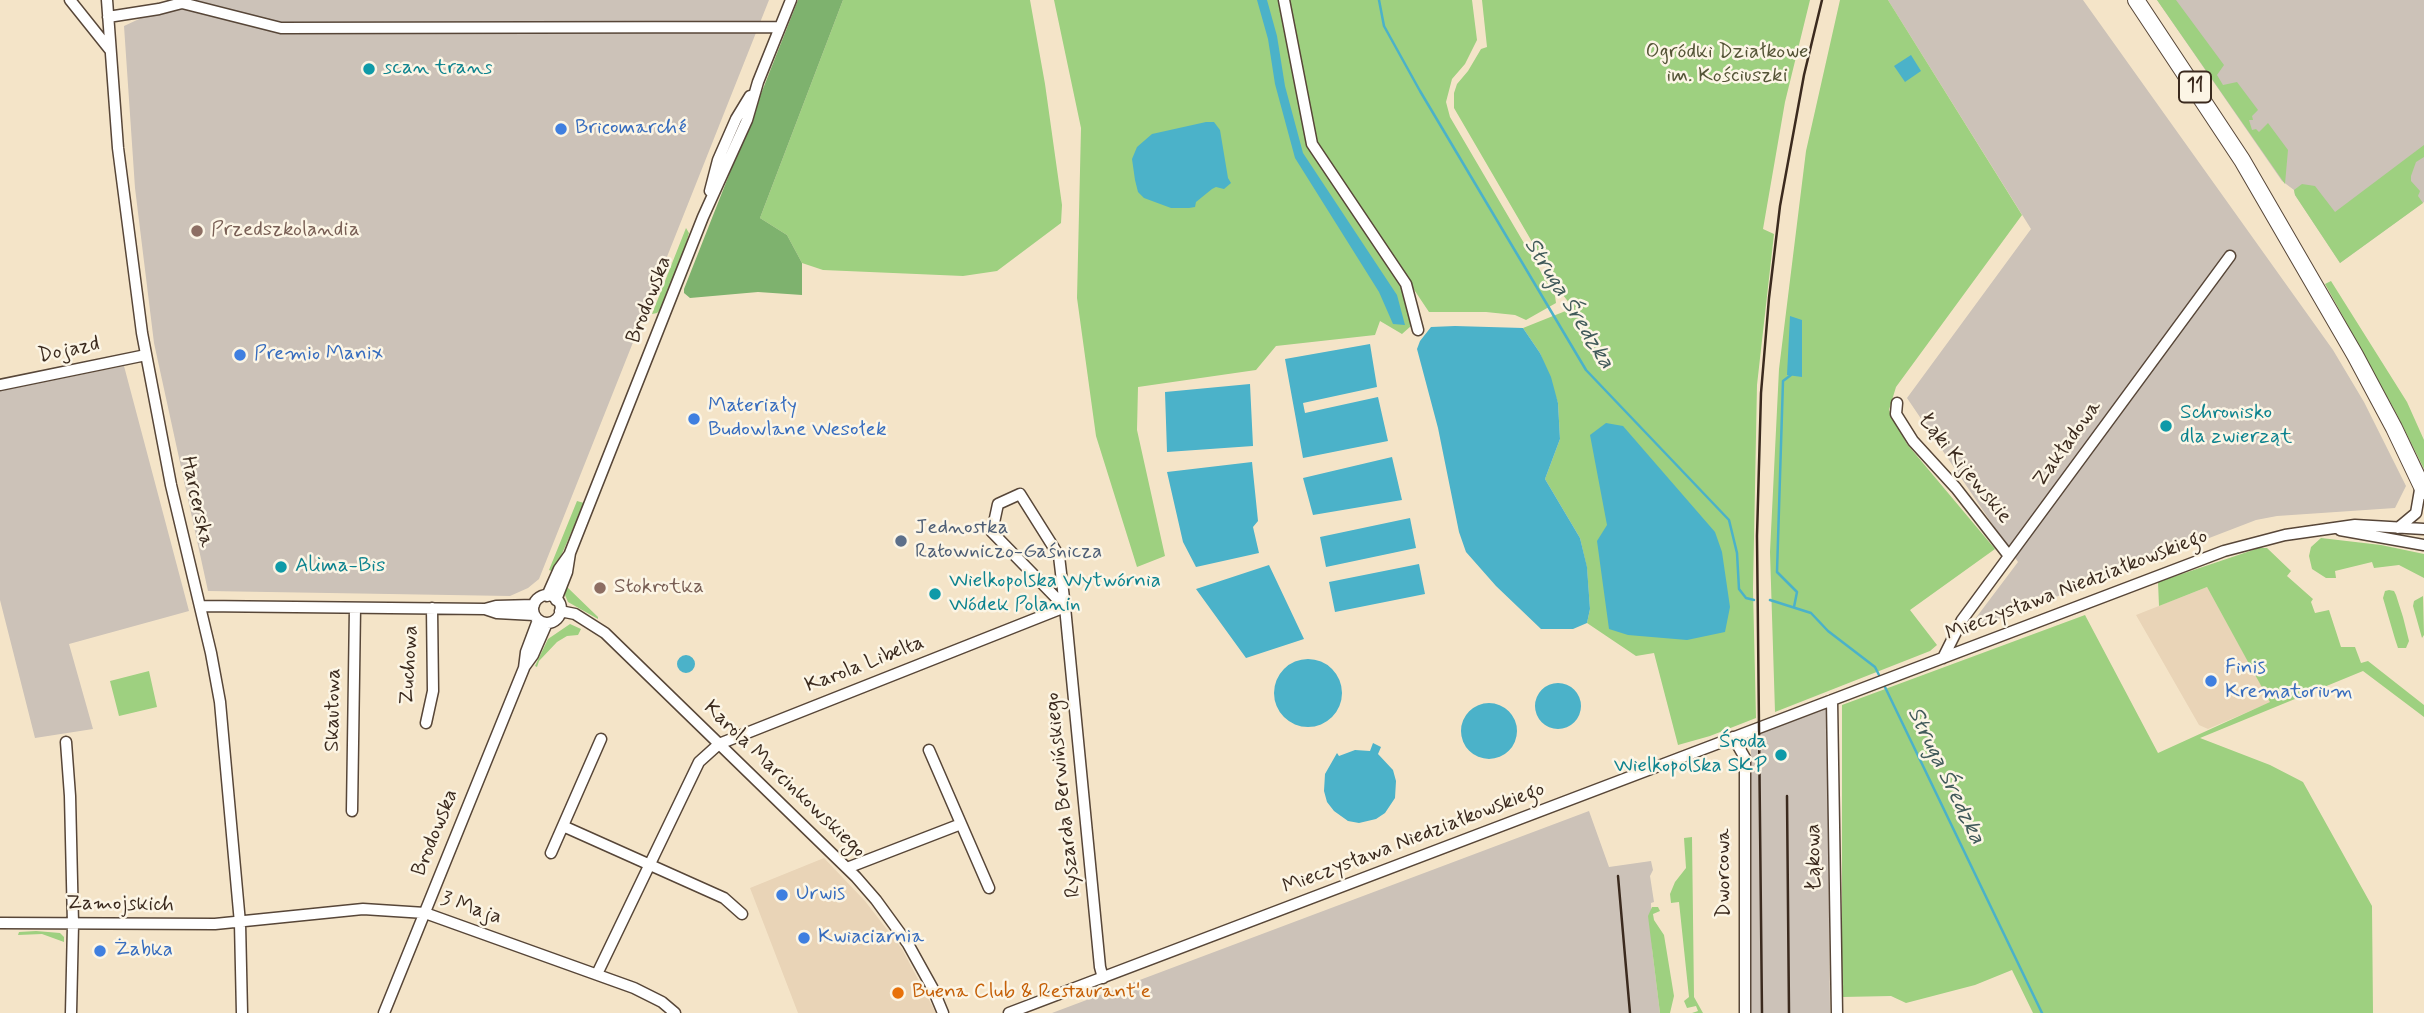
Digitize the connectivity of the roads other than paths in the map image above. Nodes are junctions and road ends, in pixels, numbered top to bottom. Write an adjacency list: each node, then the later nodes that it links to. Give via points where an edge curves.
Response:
1 (70, 0): 9 (street)
2 (107, 0): 7 (street, Harcerska)
3 (791, 0): 8 (street, Brodowska)
4 (1284, 0): 11 (street, via 1312,144 1406,284)
5 (2136, 0): 15 (highway, 11, via 2242,160 2356,355)
6 (182, 1): 7 (street); 8 (street, via 281,27)
7 (108, 17): 9 (street, Harcerska)
8 (780, 27): 21 (street, Brodowska, via 570,553)
9 (111, 51): 12 (street, Harcerska, via 123,188)
10 (2230, 256): 20 (street, Zakładowa)
11 (1418, 330)
12 (146, 355): 13 (street, Dojazd); 22 (street, Harcerska)
13 (0, 385)
14 (1897, 403): 20 (street, Łąki Kijewskie, via 1896,414 1913,441)
15 (2422, 488): 17 (street, via 2416,513)
16 (2327, 528): 17 (street, Mieczysława Niedziałkowskiego); 19 (street, Mieczysława Niedziałkowskiego); 27 (street, Mieczysława Niedziałkowskiego, via 2224,551)
17 (2398, 528): 18 (street, Mieczysława Niedziałkowskiego)
18 (2424, 529)
19 (2424, 545)
20 (2009, 556): 27 (street, Zakładowa, via 1962,620)
21 (555, 602): 26 (street, via 558,617); 26 (street, via 542,596); 33 (street, Karola Marcinkowskiego, via 596,626)
22 (200, 606): 24 (street); 45 (street, Harcerska, via 220,702)
23 (1065, 607): 23 (street, Ryszarda Berwińskiego, via 1059,556 1020,494 998,505 992,532); 33 (street, Karola Libelta); 48 (street, Ryszarda Berwińskiego)
24 (355, 608): 25 (street); 35 (street, Skautowa)
25 (432, 608): 26 (street); 29 (street, Zuchowa, via 433,691)
26 (539, 616): 42 (street, Brodowska, via 533,655)
27 (1943, 658): 28 (street, Mieczysława Niedziałkowskiego)
28 (1832, 700): 30 (street, Mieczysława Niedziałkowskiego); 56 (street, Łąkowa)
29 (426, 723)
30 (1733, 737): 48 (street, Mieczysława Niedziałkowskiego); 55 (street, Dworcowa, via 1745,758)
31 (601, 739): 37 (street)
32 (66, 742): 46 (street)
33 (719, 744): 39 (street, via 699,762); 40 (street, Karola Marcinkowskiego)
34 (929, 750): 36 (street)
35 (352, 811)
36 (961, 824): 40 (street); 41 (street)
37 (563, 826): 38 (street); 39 (street)
38 (551, 853)
39 (651, 865): 43 (street, via 724,898); 47 (street)
40 (847, 868): 53 (street, Karola Marcinkowskiego, via 908,944)
41 (989, 888)
42 (425, 913): 45 (street, 3 Maja, via 363,909); 47 (street, 3 Maja); 49 (street, Brodowska)
43 (742, 914)
44 (0, 923): 46 (street, Zamojskich)
45 (240, 923): 46 (street, Zamojskich); 51 (street, Harcerska)
46 (73, 924): 50 (street)
47 (597, 974): 52 (street, 3 Maja, via 649,995)
48 (1102, 978): 54 (street, Mieczysława Niedziałkowskiego)
49 (387, 1012)
50 (71, 1013)
51 (242, 1013)
52 (675, 1013)
53 (943, 1013)
54 (1009, 1013)
55 (1745, 1013)
56 (1837, 1013)

